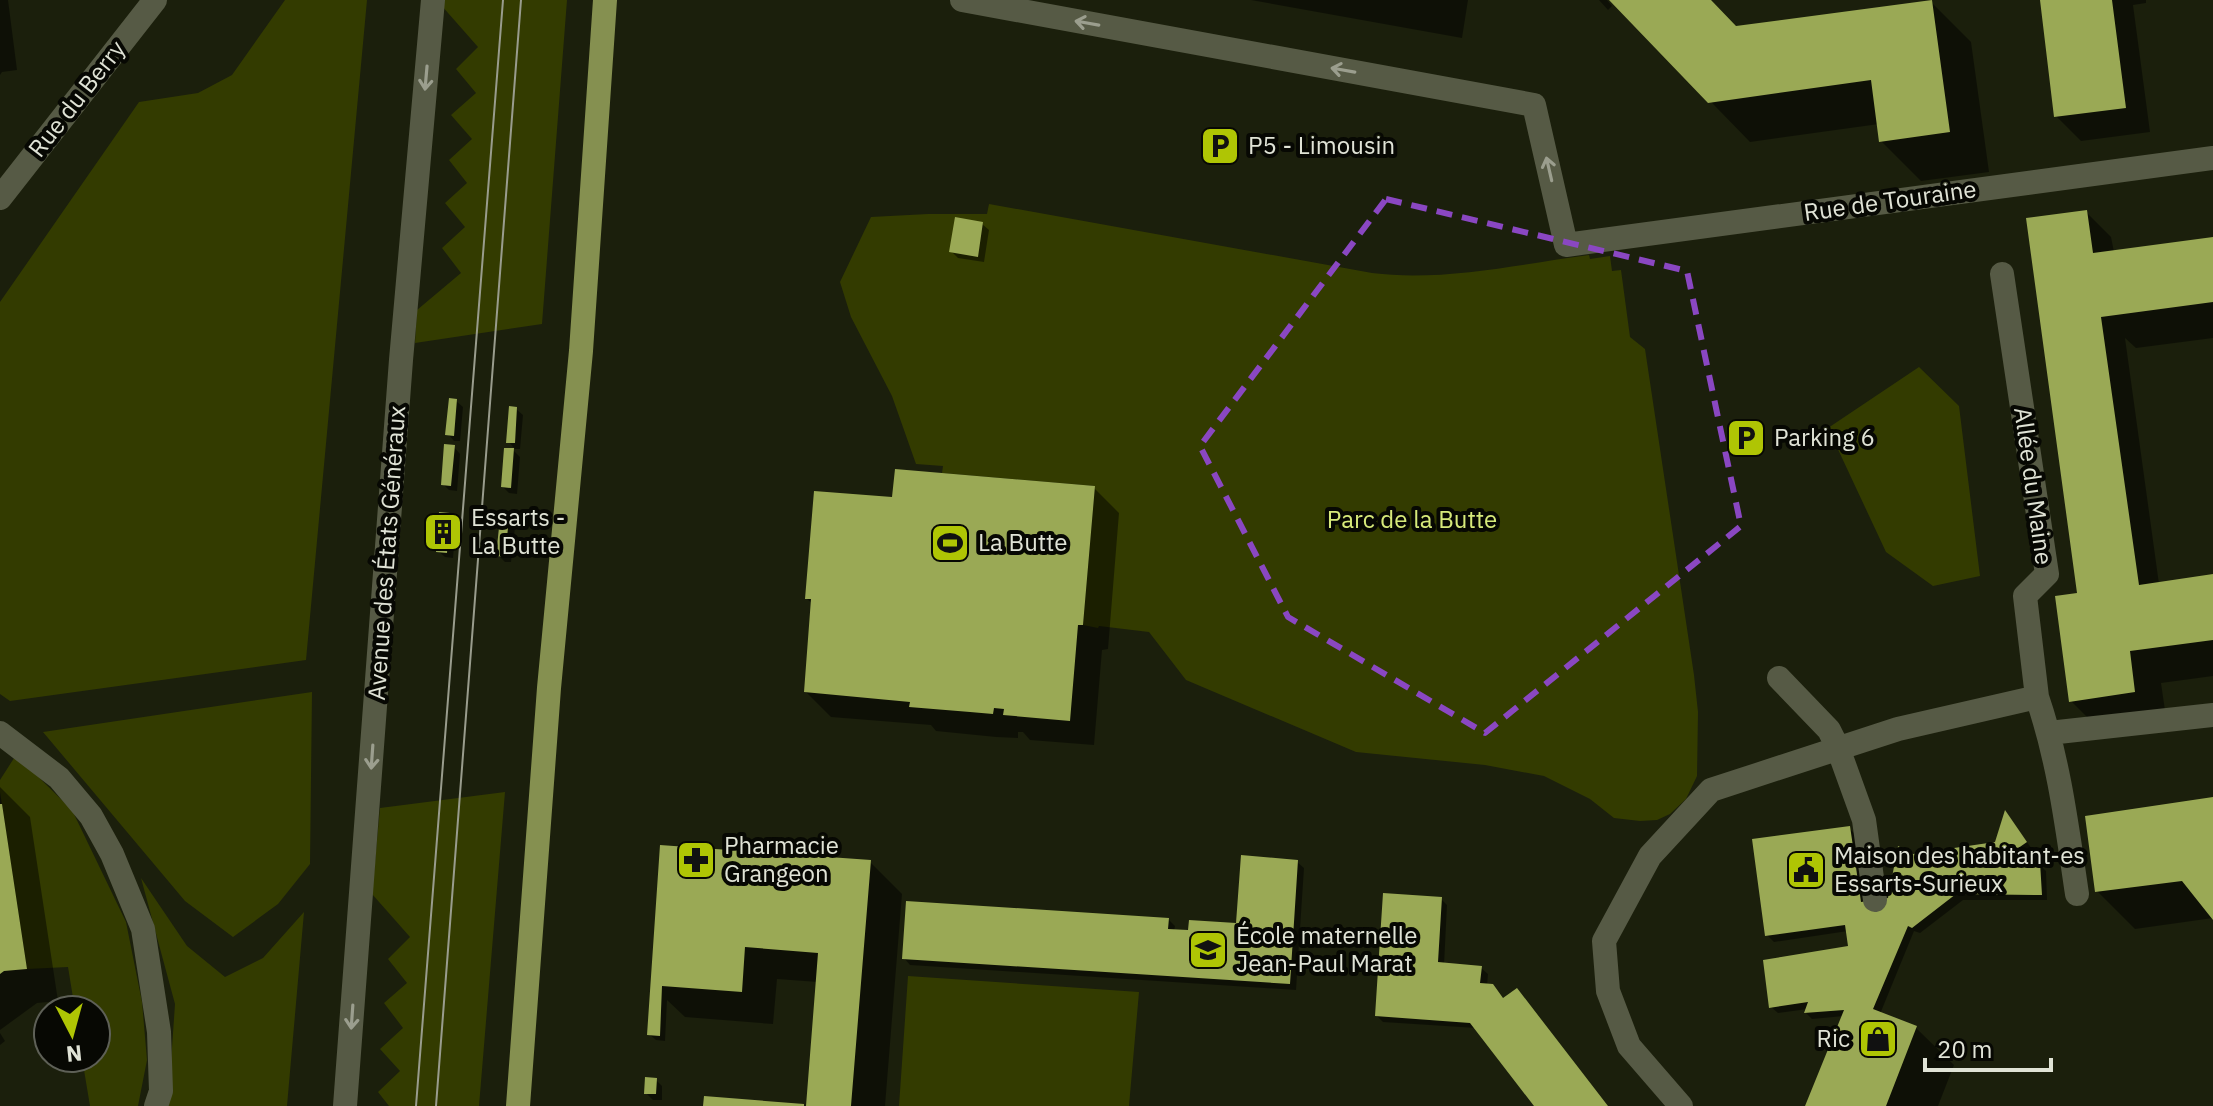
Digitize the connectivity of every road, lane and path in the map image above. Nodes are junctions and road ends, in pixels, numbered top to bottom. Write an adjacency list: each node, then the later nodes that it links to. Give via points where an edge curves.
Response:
1 (155, 0): 6 (street, Rue du Berry)
2 (433, 0): 17 (street, Avenue des États Généraux, one-way to 17)
3 (605, 0): 18 (main road)
4 (962, 0): 5 (street, Rue de Touraine, one-way to 4, via 1566,245 1534,105)
5 (2213, 158)
6 (0, 198)
7 (2002, 274): 9 (street, Allée du Maine, via 2047,574 2025,596)
8 (1779, 678): 13 (street)
9 (2037, 697): 12 (street); 13 (street)
10 (2213, 715): 12 (street)
11 (0, 733): 16 (street, via 59,778 91,816 112,854 143,929 159,1032 161,1091)
12 (2049, 733): 14 (street)
13 (1841, 740): 15 (street, via 1864,820); 19 (street, via 1711,790 1650,856 1604,941 1608,991 1629,1046)
14 (2077, 894)
15 (1875, 900)
16 (156, 1106)
17 (345, 1106)
18 (518, 1106)
19 (1681, 1106)

